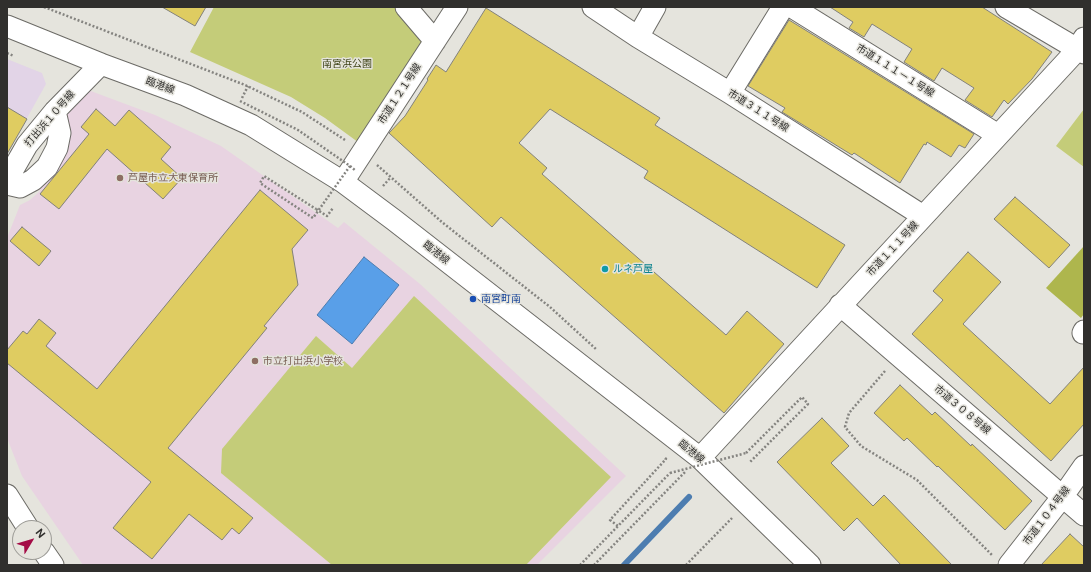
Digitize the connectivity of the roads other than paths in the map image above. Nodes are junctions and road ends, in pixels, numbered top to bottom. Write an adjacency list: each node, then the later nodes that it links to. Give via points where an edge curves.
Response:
1 (406, 7): 10 (street)
2 (457, 7): 10 (street, 市道１２１号線)
3 (593, 7): 9 (street, 市道３１１号線)
4 (655, 7): 9 (street)
5 (783, 7): 13 (street)
6 (792, 7): 15 (street, 市道１１１－１号線)
7 (1006, 7): 11 (street)
8 (7, 26): 12 (street, 臨港線)
9 (638, 37): 13 (street, 市道３１１号線)
10 (435, 41): 16 (street, 市道１２１号線)
11 (1082, 47): 15 (street, 市道１１１号線)
12 (100, 64): 14 (street, 打出浜１０号線); 16 (street, 臨港線, via 185,95)
13 (730, 93): 19 (street, 市道３１１号線)
14 (55, 111): 17 (street, 打出浜１０号線, via 27,145); 18 (street, via 60,133 57,148 47,167 33,180 20,186)
15 (998, 135): 19 (street, 市道１１１号線)
16 (350, 173): 21 (street, 臨港線, via 394,220)
17 (7, 180)
18 (7, 184)
19 (923, 216): 20 (street, 市道１１１号線)
20 (840, 306): 21 (street, 市道１１１号線); 24 (street, 市道３０８号線)
21 (700, 458): 28 (street, 臨港線)
22 (1084, 466): 24 (street, 市道１０４号線)
23 (7, 496): 26 (street)
24 (1064, 496): 25 (street, 市道３０８号線); 27 (street, 市道１０４号線)
25 (1084, 515)
26 (23, 520)
27 (1003, 562)
28 (810, 565)

